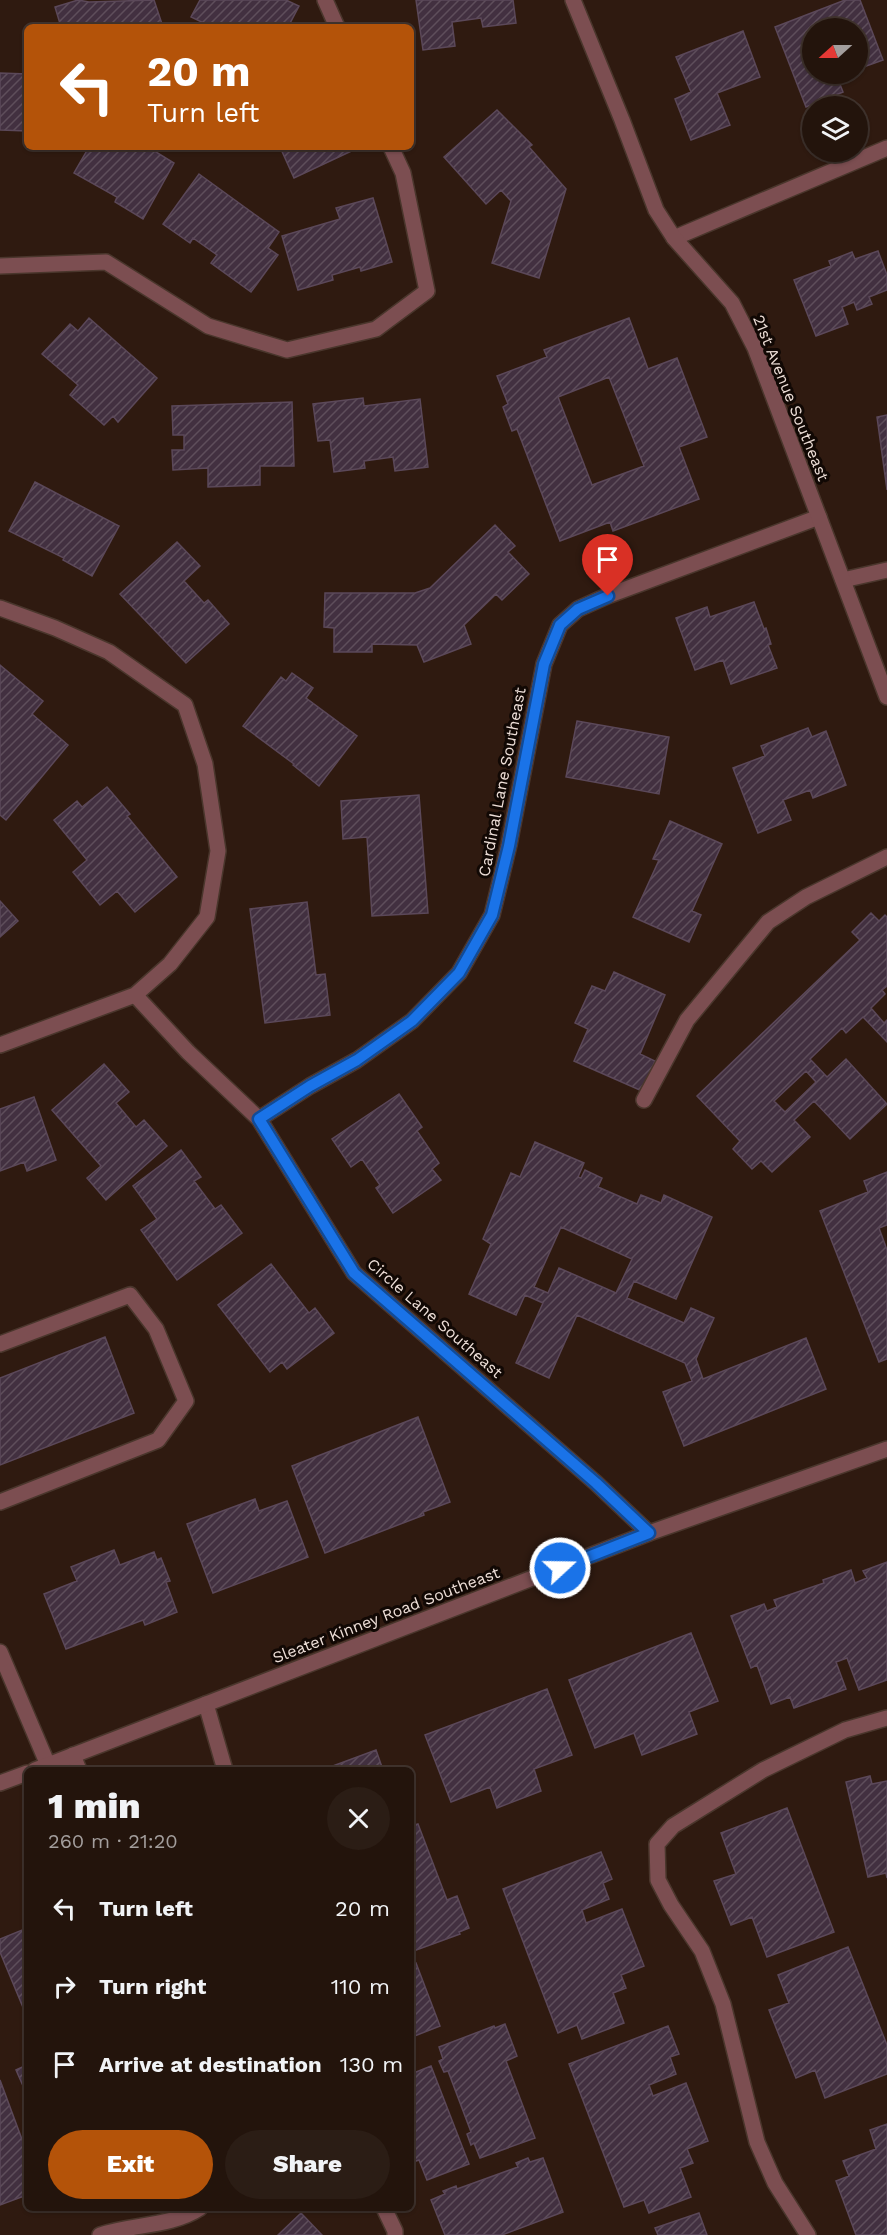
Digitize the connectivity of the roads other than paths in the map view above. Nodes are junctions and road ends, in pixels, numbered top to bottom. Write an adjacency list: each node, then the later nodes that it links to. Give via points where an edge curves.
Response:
1 (325, 0): 3 (street)
2 (573, 0): 6 (street, 21st Avenue Southeast, via 656,210)
3 (336, 24)
4 (887, 148): 6 (street)
5 (392, 150): 7 (street, via 403,173 427,291 376,329 287,350 208,326 106,262)
6 (674, 238): 8 (street, 21st Avenue Southeast, via 732,303 754,348)
7 (0, 266)
8 (819, 517): 10 (street, 21st Avenue Southeast); 17 (street, Cardinal Lane Southeast, via 608,596 578,609 560,625 544,664 492,915 459,973 412,1021 357,1060)
9 (887, 570): 10 (street)
10 (843, 580): 12 (street, 21st Avenue Southeast)
11 (0, 609): 14 (street, via 109,652 186,705 205,764 218,851 207,917 170,964)
12 (887, 697)
13 (887, 857): 16 (street, via 806,897 768,922 687,1020)
14 (135, 994): 15 (street); 17 (street, Circle Lane Southeast, via 188,1052)
15 (0, 1045)
16 (644, 1100)
17 (259, 1119): 21 (street, Circle Lane Southeast, via 354,1273)
18 (0, 1344): 20 (street, via 130,1295 156,1329 186,1401 158,1440)
19 (887, 1449): 21 (street, Sleater Kinney Road Southeast)
20 (0, 1502)
21 (649, 1533): 23 (street, Sleater Kinney Road Southeast)
22 (0, 1652): 26 (street)
23 (206, 1704): 25 (street, Sleater Kinney Road Southeast); 28 (street)
24 (887, 1718): 35 (street, via 845,1730 763,1770 673,1826 657,1844 658,1880 702,1951 723,2004 757,2142 775,2182)
25 (76, 1763): 27 (street, Sleater Kinney Road Southeast)
26 (41, 1767)
27 (48, 1767)
28 (224, 1767)
29 (24, 1774): 30 (street)
30 (0, 1784)
31 (196, 2211): 33 (street, via 186,2218)
32 (385, 2211): 34 (street)
33 (100, 2235)
34 (395, 2235)
35 (808, 2235)

